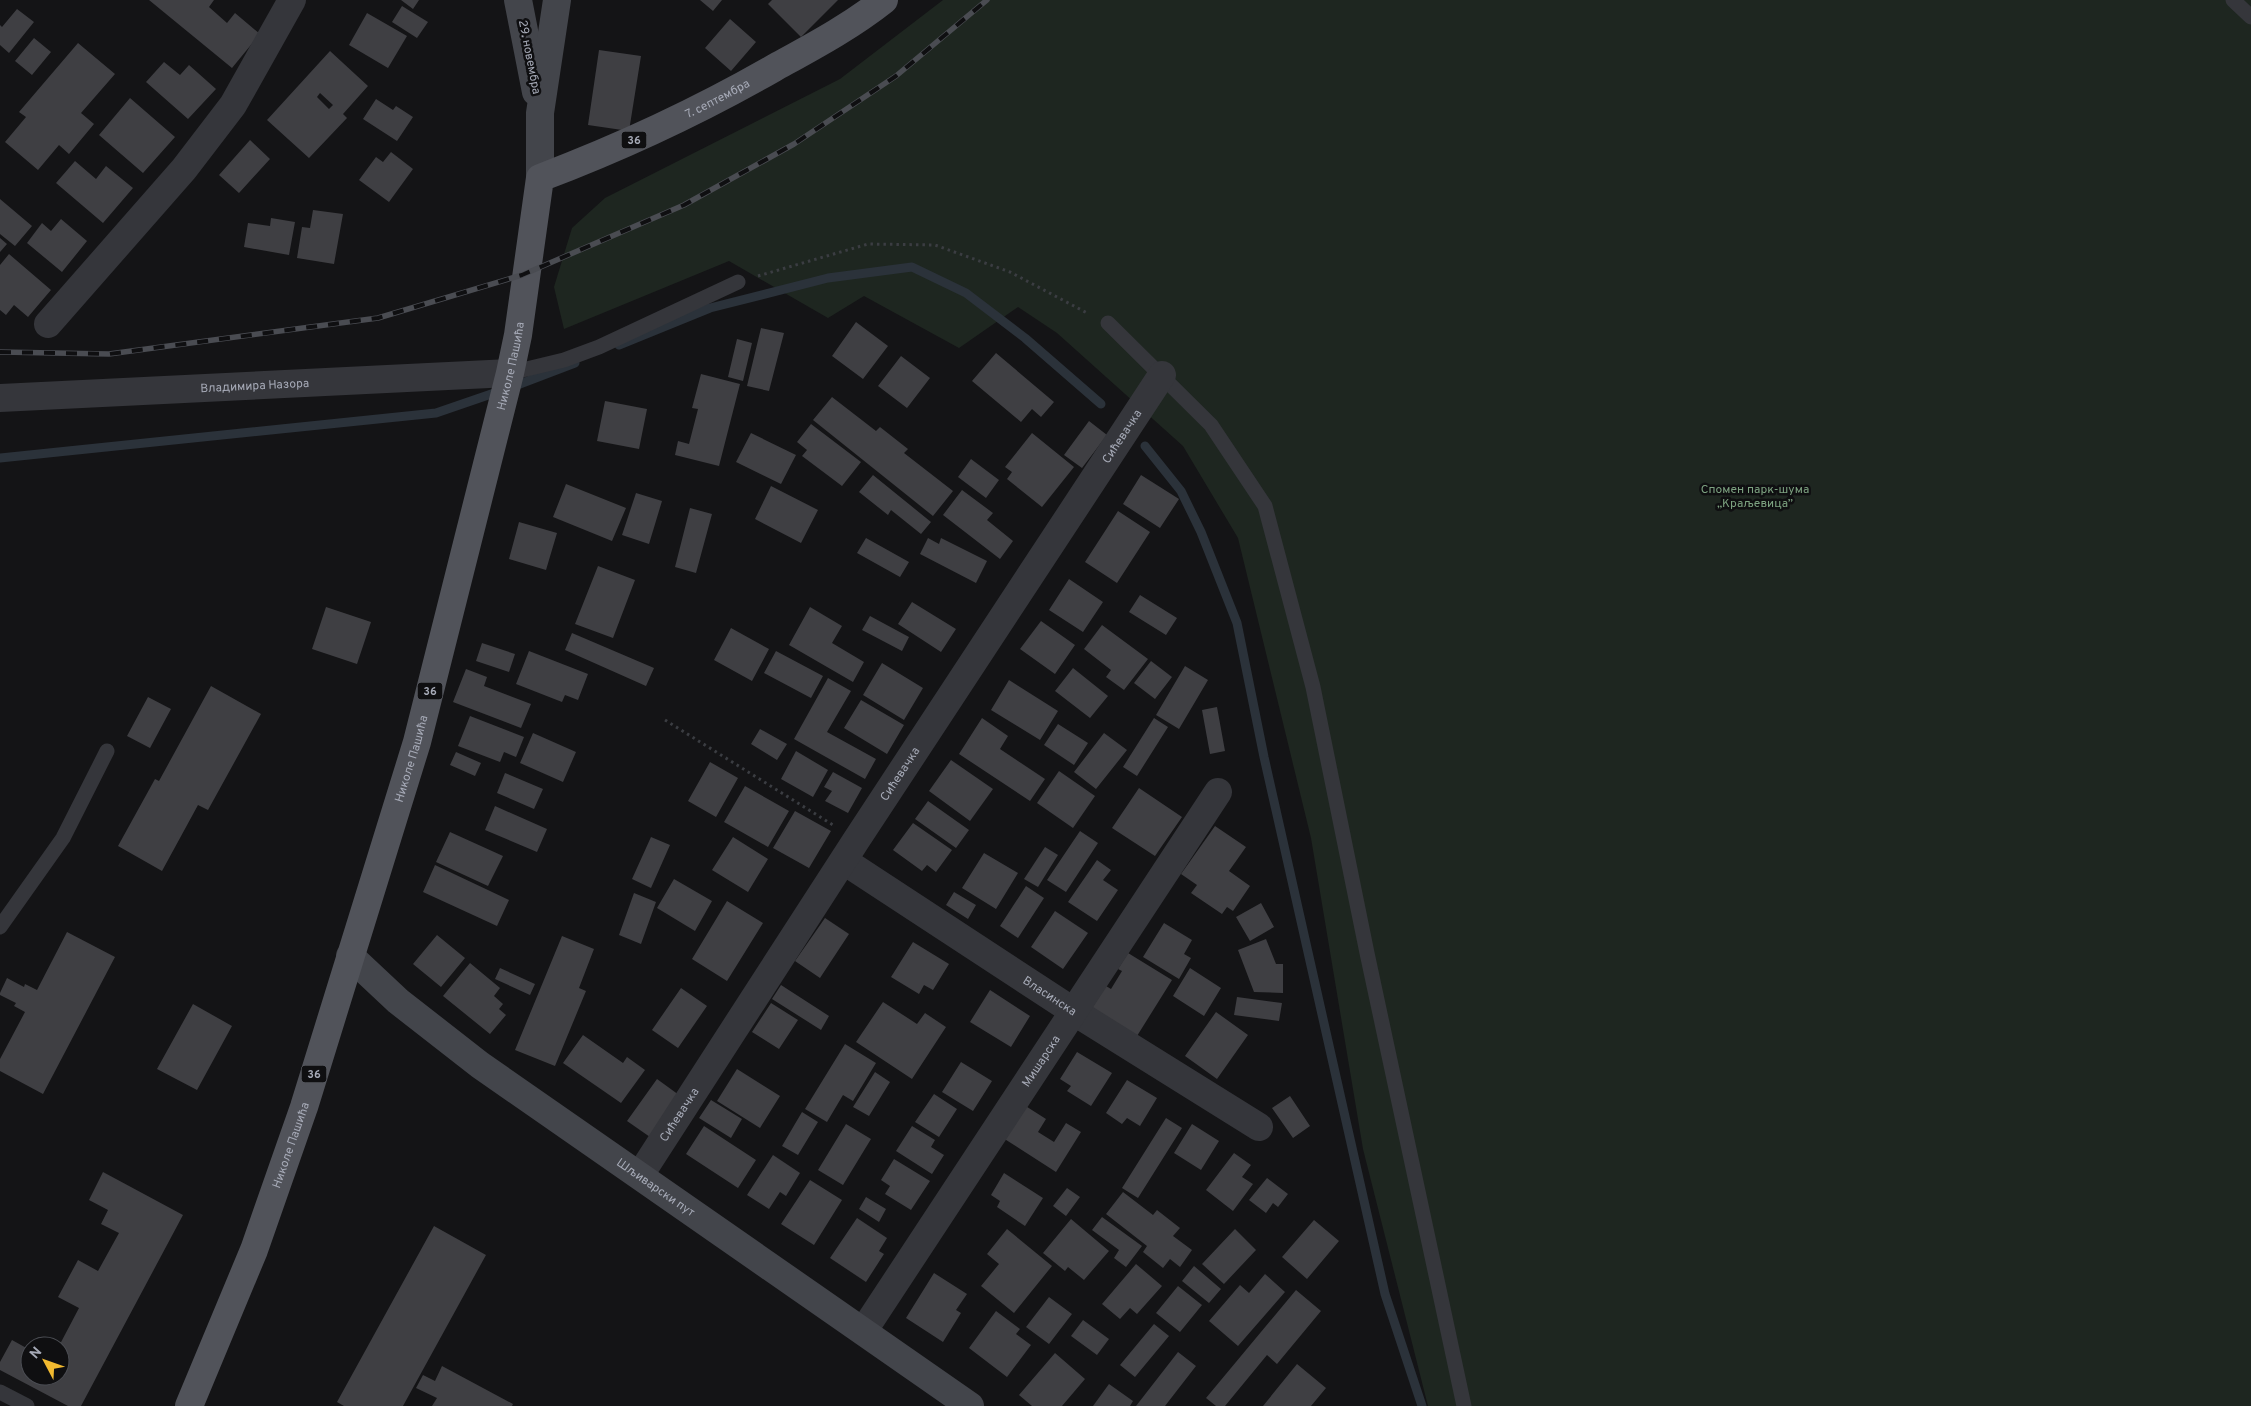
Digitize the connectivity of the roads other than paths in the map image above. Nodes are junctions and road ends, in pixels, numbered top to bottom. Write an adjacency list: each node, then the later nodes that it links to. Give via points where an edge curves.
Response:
1 (292, 0): 11 (street, via 233,105 184,169)
2 (518, 0): 7 (main road, 29. новембра)
3 (557, 0): 7 (main road, Николе Пашића)
4 (884, 0): 8 (main road, 7. септембра / 36, via 849,26 725,96 638,139)
5 (2233, 0): 6 (lane)
6 (2251, 16)
7 (540, 113): 8 (main road, Николе Пашића)
8 (540, 178): 13 (main road, Николе Пашића / 36, via 518,335)
9 (738, 282): 13 (lane, via 599,347)
10 (1108, 323): 12 (lane)
11 (48, 324)
12 (1162, 375): 17 (street, Сићевачка); 28 (lane, via 1211,425 1265,506 1313,687)
13 (507, 383): 14 (street, Владимира Назора); 19 (main road, Николе Пашића / 36, via 417,742)
14 (0, 398)
15 (107, 751): 18 (lane, via 63,838)
16 (1218, 792): 20 (street, Мишарска)
17 (850, 850): 20 (street, Власинска); 22 (street, Сићевачка)
18 (0, 927)
19 (350, 956): 22 (main road, Шљиварски пут, via 452,1045); 26 (main road, Николе Пашића / 36, via 275,1192)
20 (1073, 1011): 21 (street, Власинска); 23 (street, Мишарска)
21 (1259, 1127)
22 (640, 1175): 23 (main road, Шљиварски пут)
23 (864, 1330): 27 (main road, Шљиварски пут)
24 (0, 1392): 25 (lane)
25 (27, 1406)
26 (189, 1406)
27 (970, 1406)
28 (1464, 1406)

